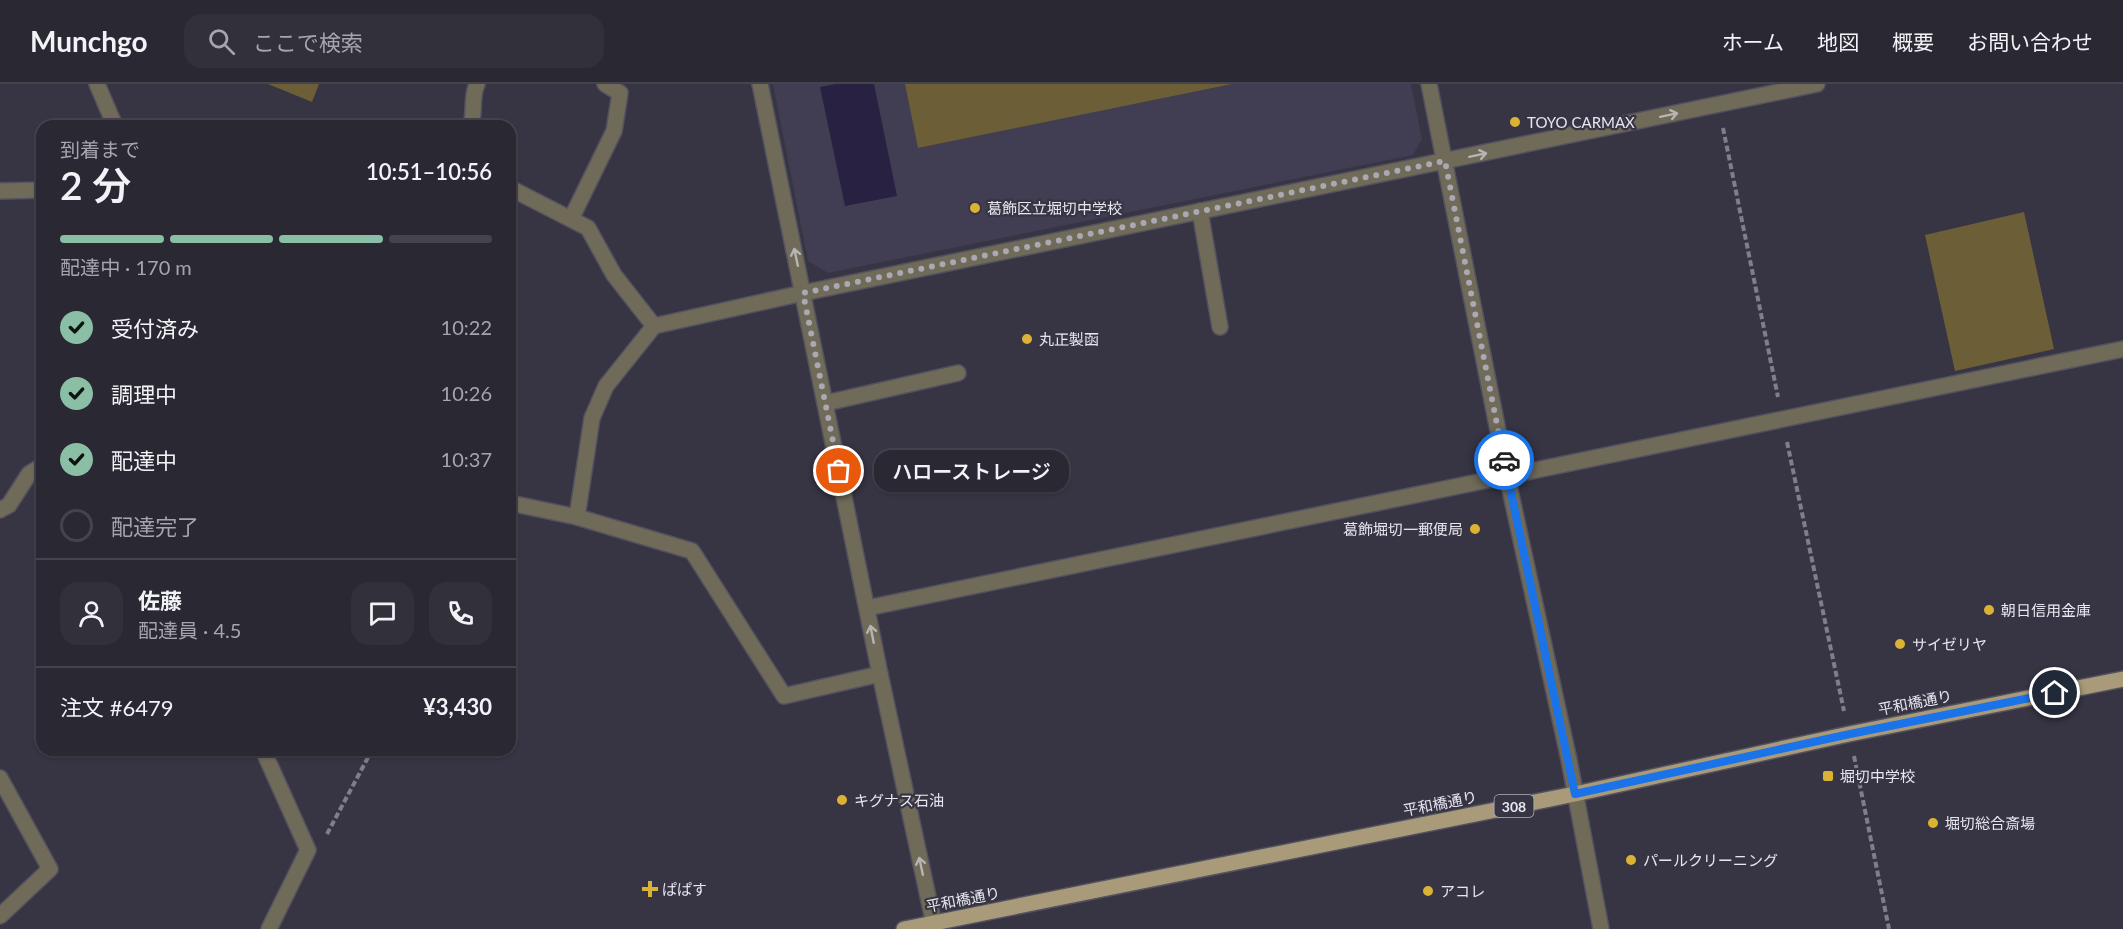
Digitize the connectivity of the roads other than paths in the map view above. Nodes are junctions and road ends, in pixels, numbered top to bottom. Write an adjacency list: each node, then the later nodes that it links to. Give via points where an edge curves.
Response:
1 (97, 84): 7 (street)
2 (477, 84): 8 (street, via 473,92)
3 (605, 84): 14 (street, via 620,93 614,131)
4 (760, 84): 15 (street, one-way to 4)
5 (1430, 84): 9 (street)
6 (1817, 84): 9 (street, one-way to 6)
7 (112, 120)
8 (473, 120)
9 (1445, 161): 13 (street); 22 (street)
10 (36, 190): 11 (street)
11 (0, 191)
12 (516, 191): 14 (street)
13 (1200, 212): 15 (street); 17 (street)
14 (571, 219): 16 (street, via 588,228 614,275)
15 (803, 293): 16 (street); 20 (street)
16 (654, 326): 25 (street, via 606,386 592,418)
17 (1220, 327)
18 (2123, 349): 22 (street)
19 (958, 373): 20 (street)
20 (826, 403): 26 (street)
21 (36, 470): 24 (street, via 9,505)
22 (1507, 476): 26 (street); 31 (street)
23 (516, 504): 25 (street)
24 (0, 510)
25 (577, 517): 27 (street, via 692,551 784,696)
26 (867, 608): 27 (street, one-way to 26)
27 (880, 674): 33 (street, one-way to 27)
28 (2123, 679): 31 (main road, 平和橋通り / 308)
29 (267, 756): 34 (street, via 308,850)
30 (0, 778): 32 (street, via 50,869)
31 (1575, 794): 33 (main road, 平和橋通り / 308); 36 (street)
32 (0, 916)
33 (934, 926): 35 (main road, 平和橋通り / 308)
34 (269, 929)
35 (904, 929)
36 (1601, 929)

